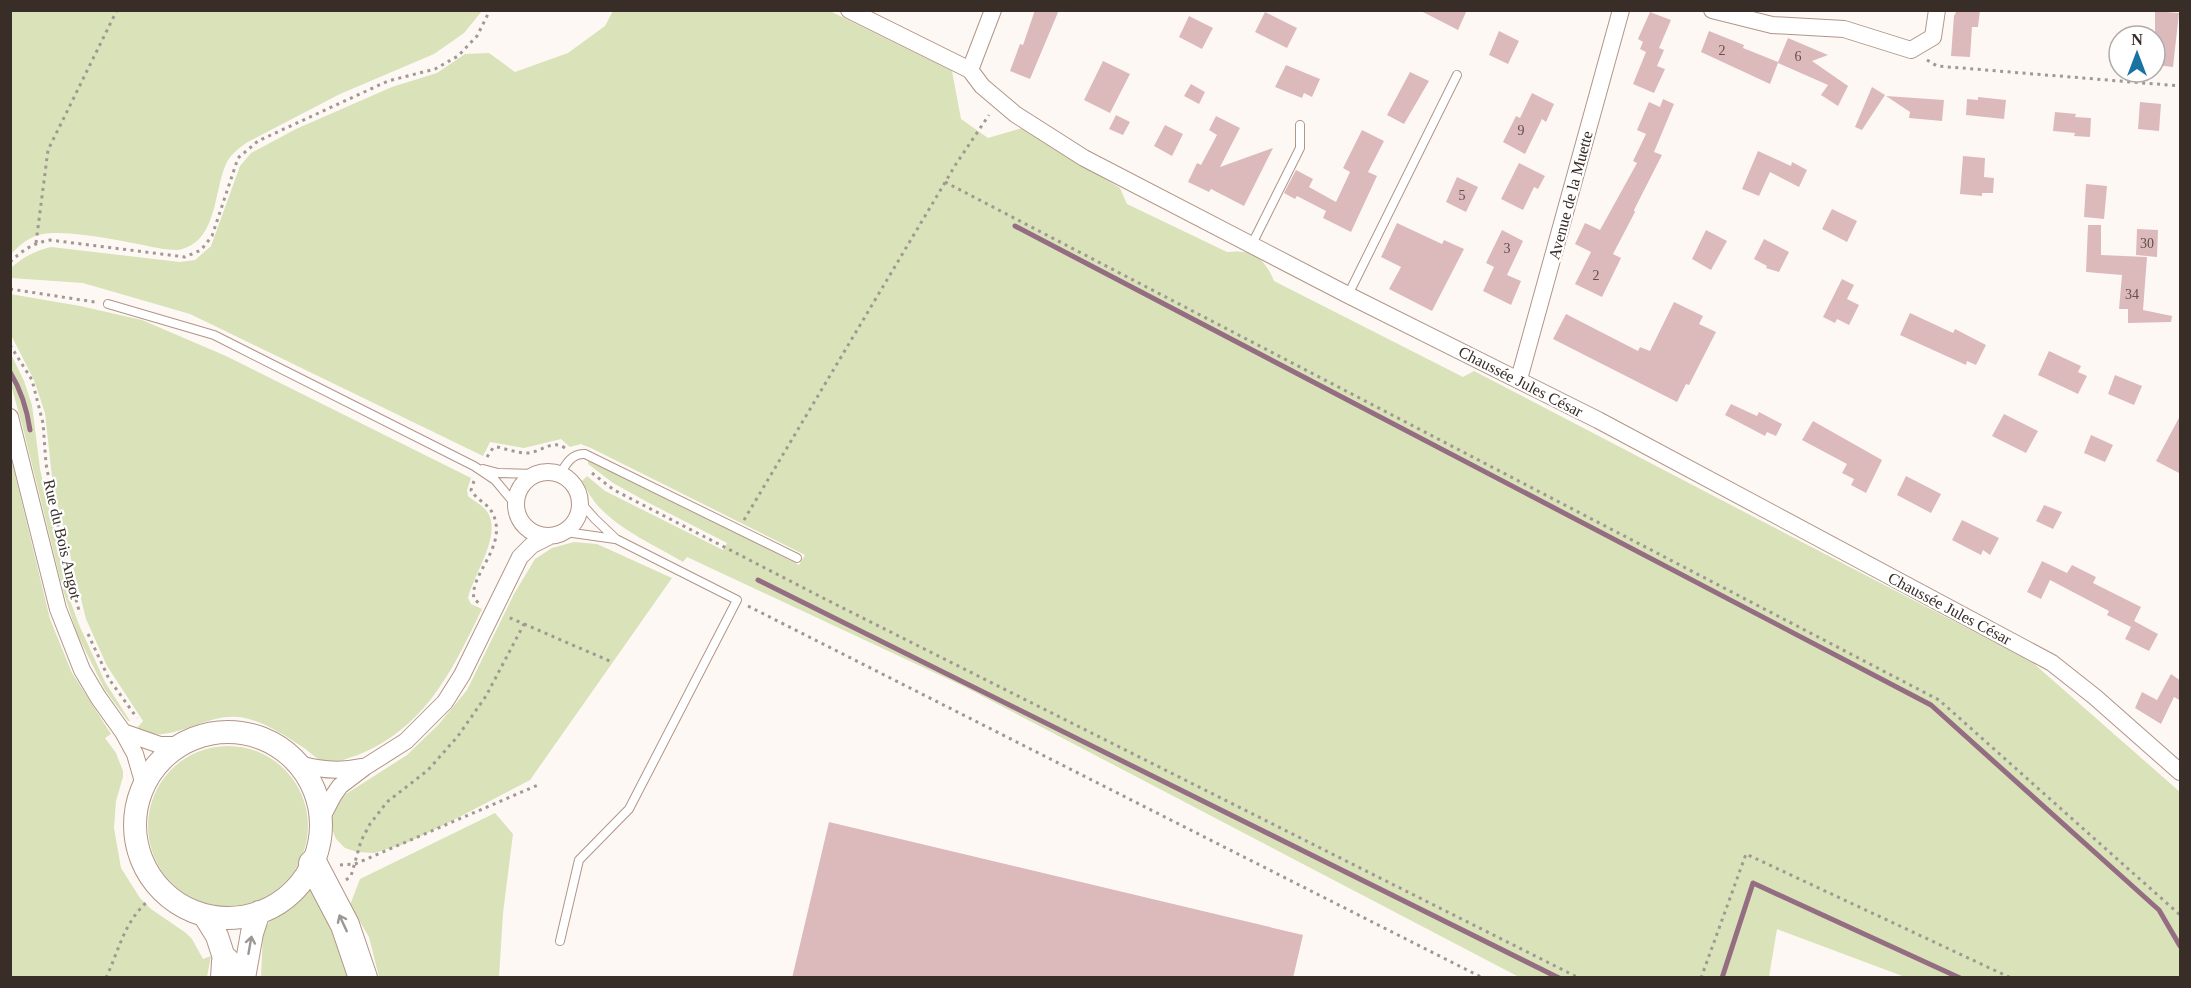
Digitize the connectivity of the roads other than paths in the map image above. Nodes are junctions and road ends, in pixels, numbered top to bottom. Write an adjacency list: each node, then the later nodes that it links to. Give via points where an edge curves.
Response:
1 (849, 10): 6 (street, Chaussée Jules César)
2 (993, 10): 6 (street)
3 (1621, 10): 12 (street, Avenue de la Muette)
4 (1712, 10): 5 (street, via 1772,25 1844,29 1911,50 1933,37)
5 (1937, 10)
6 (970, 70): 9 (street, Chaussée Jules César, via 982,86 1015,114 1083,158)
7 (1457, 75): 10 (lane)
8 (1300, 125): 9 (lane, via 1300,148)
9 (1252, 244): 10 (street, Chaussée Jules César)
10 (1348, 295): 12 (street, Chaussée Jules César)
11 (108, 304): 14 (lane, via 214,335)
12 (1519, 379): 29 (street, Chaussée Jules César, via 2052,663)
13 (10, 417): 25 (street, Rue du Bois Angot, via 69,640 98,697)
14 (478, 468): 15 (lane); 18 (lane, via 495,480)
15 (535, 474): 16 (street); 18 (street, via 519,490)
16 (560, 474): 17 (street, via 577,489); 23 (lane, via 575,455 591,457)
17 (580, 502): 20 (street, via 578,517); 22 (lane)
18 (515, 504): 19 (street)
19 (521, 523): 21 (street, via 529,531); 24 (street)
20 (566, 532): 21 (street); 22 (lane)
21 (548, 537): 24 (street, via 532,545)
22 (616, 539): 35 (lane, via 737,600 630,809 579,860)
23 (797, 558)
24 (515, 567): 28 (street, via 445,702 406,741)
25 (128, 728): 26 (street, via 160,744); 30 (street, Rue du Bois Angot)
26 (181, 744): 27 (main road, via 207,734 244,733 279,746); 30 (main road, via 156,766)
27 (298, 764): 28 (street, via 337,771); 31 (main road, via 315,792)
28 (365, 766): 31 (street, via 340,786)
29 (2181, 772)
30 (144, 785): 34 (main road, via 135,823 141,859 153,880 171,898)
31 (321, 819): 32 (main road)
32 (316, 853): 33 (main road, via 300,884 281,901); 37 (highway, one-way to 32)
33 (259, 912): 34 (main road, via 232,918); 36 (main road, one-way to 33)
34 (204, 915): 36 (main road)
35 (560, 941)
36 (232, 974)
37 (363, 978)

